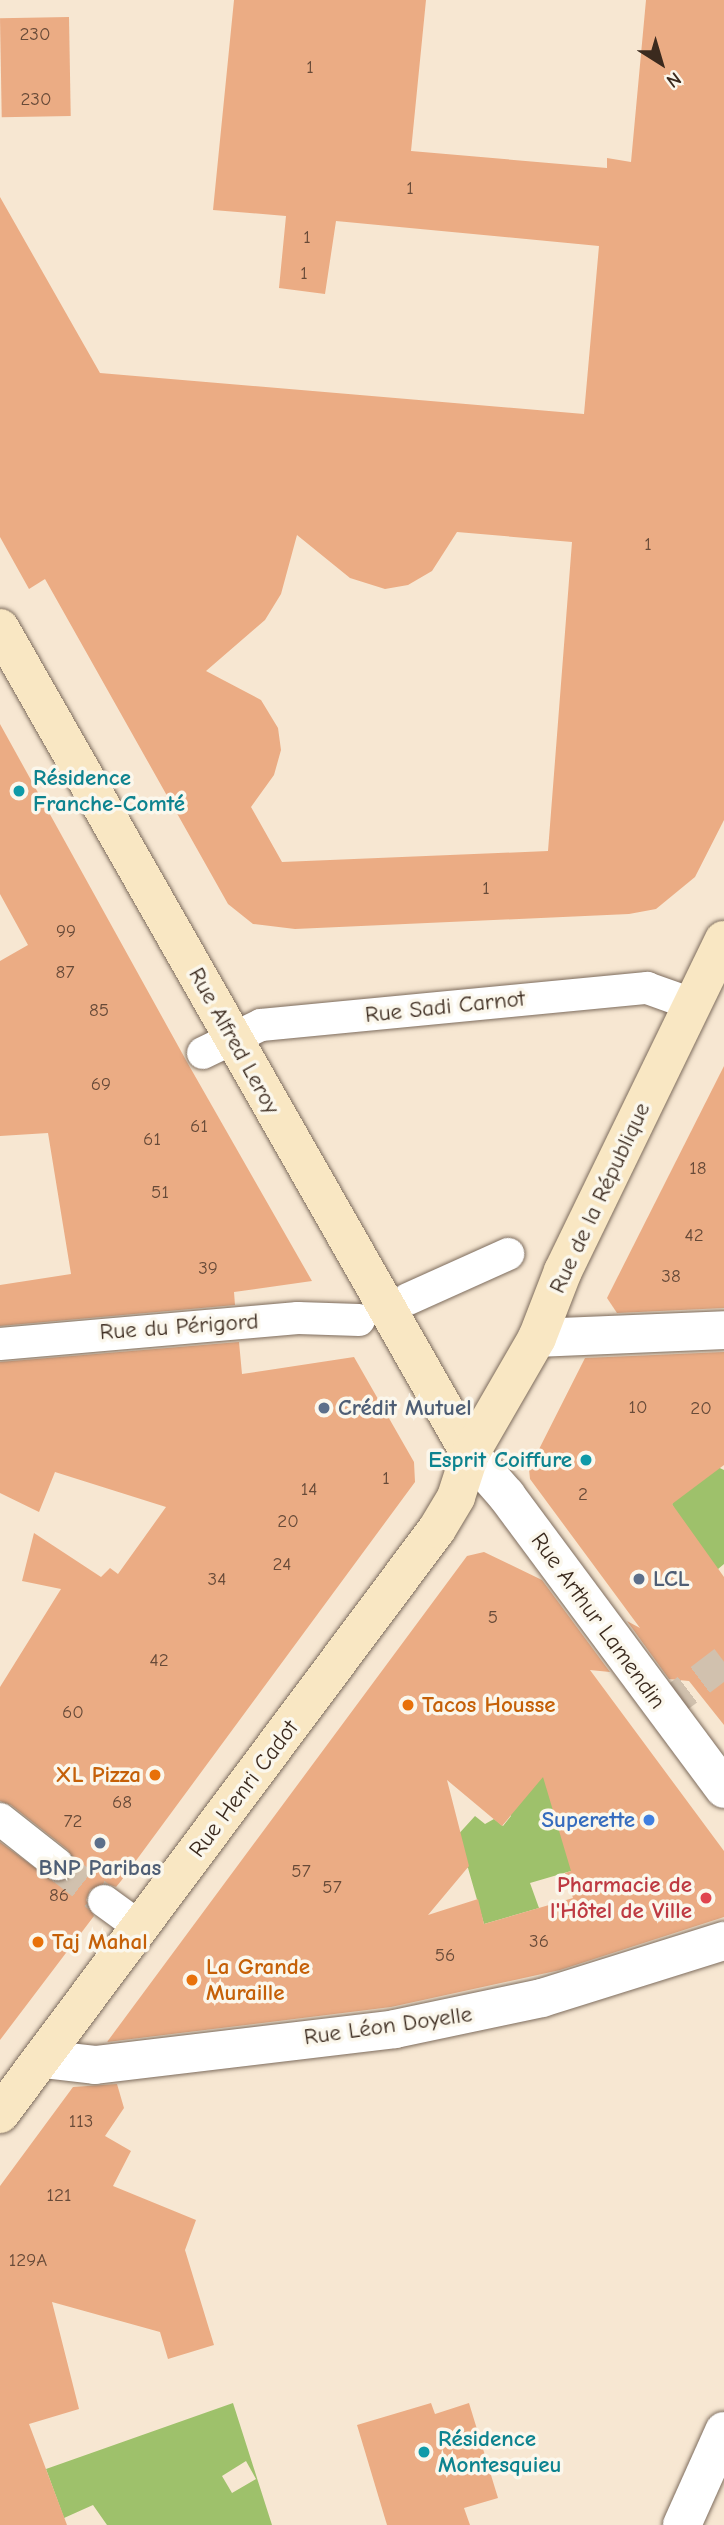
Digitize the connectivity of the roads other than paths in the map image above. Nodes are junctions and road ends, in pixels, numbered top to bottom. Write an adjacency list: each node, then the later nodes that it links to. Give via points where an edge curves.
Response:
1 (0, 628): 4 (main road, Rue Alfred Leroy)
2 (724, 940): 3 (main road, Rue de la République)
3 (692, 1004): 4 (street, Rue Sadi Carnot, via 647,988 261,1025); 9 (main road, Rue de la République, via 564,1271)
4 (218, 1046): 11 (main road, Rue Alfred Leroy)
5 (508, 1254): 6 (street)
6 (408, 1299)
7 (359, 1320): 10 (street, Rue du Périgord, via 285,1319)
8 (724, 1330): 9 (street)
9 (537, 1338): 11 (main road, Rue de la République)
10 (0, 1344)
11 (470, 1454): 12 (street, Rue Arthur Lamendin, via 506,1495); 16 (main road, Rue Henri Cadot, via 456,1497 423,1551)
12 (724, 1789)
13 (0, 1819): 14 (street)
14 (57, 1864)
15 (104, 1901): 16 (street)
16 (141, 1928): 18 (main road, Rue Henri Cadot)
17 (724, 1941): 18 (street, Rue Léon Doyelle, via 553,1996 395,2029 95,2065)
18 (43, 2059): 19 (main road, Rue Henri Cadot)
19 (0, 2114)
20 (721, 2444): 21 (street)
21 (682, 2525)

